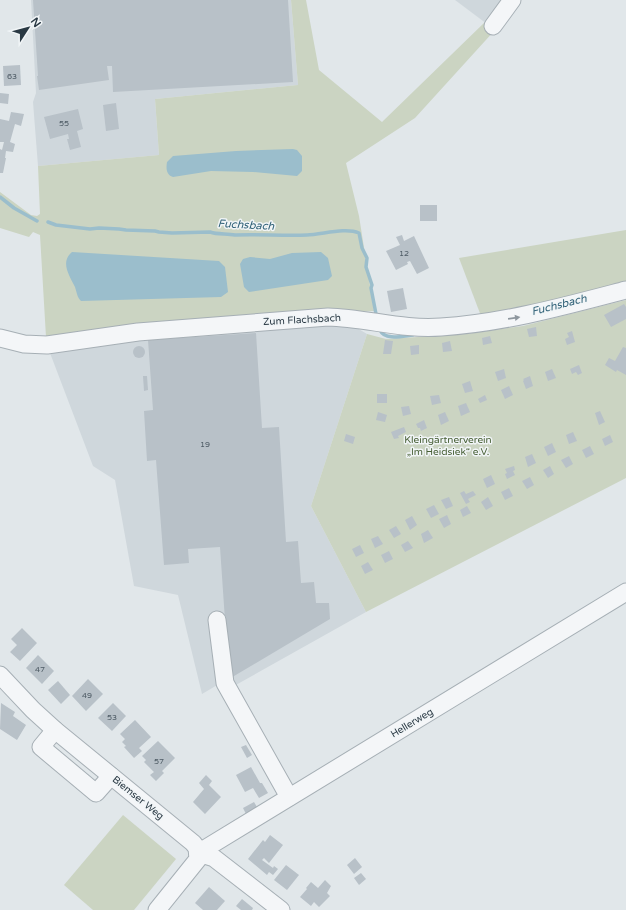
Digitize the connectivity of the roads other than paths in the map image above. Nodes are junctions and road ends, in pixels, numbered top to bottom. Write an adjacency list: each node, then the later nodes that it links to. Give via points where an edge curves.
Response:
1 (512, 0): 2 (street)
2 (493, 26)
3 (626, 290): 4 (street, Zum Flachsbach, one-way to 3, via 24,344 47,345 138,332 328,317 440,327 523,316)
4 (0, 338)
5 (626, 592): 10 (street, Hellerweg)
6 (217, 620): 10 (street, via 225,683)
7 (0, 675): 8 (street, Biemser Weg)
8 (55, 730): 9 (street, Biemser Weg); 9 (street, via 41,747 96,793)
9 (111, 776): 11 (street, Biemser Weg, via 193,843)
10 (290, 797): 11 (street, Hellerweg)
11 (198, 853): 12 (street, via 198,859); 13 (street, via 214,858)
12 (157, 910)
13 (281, 910)

